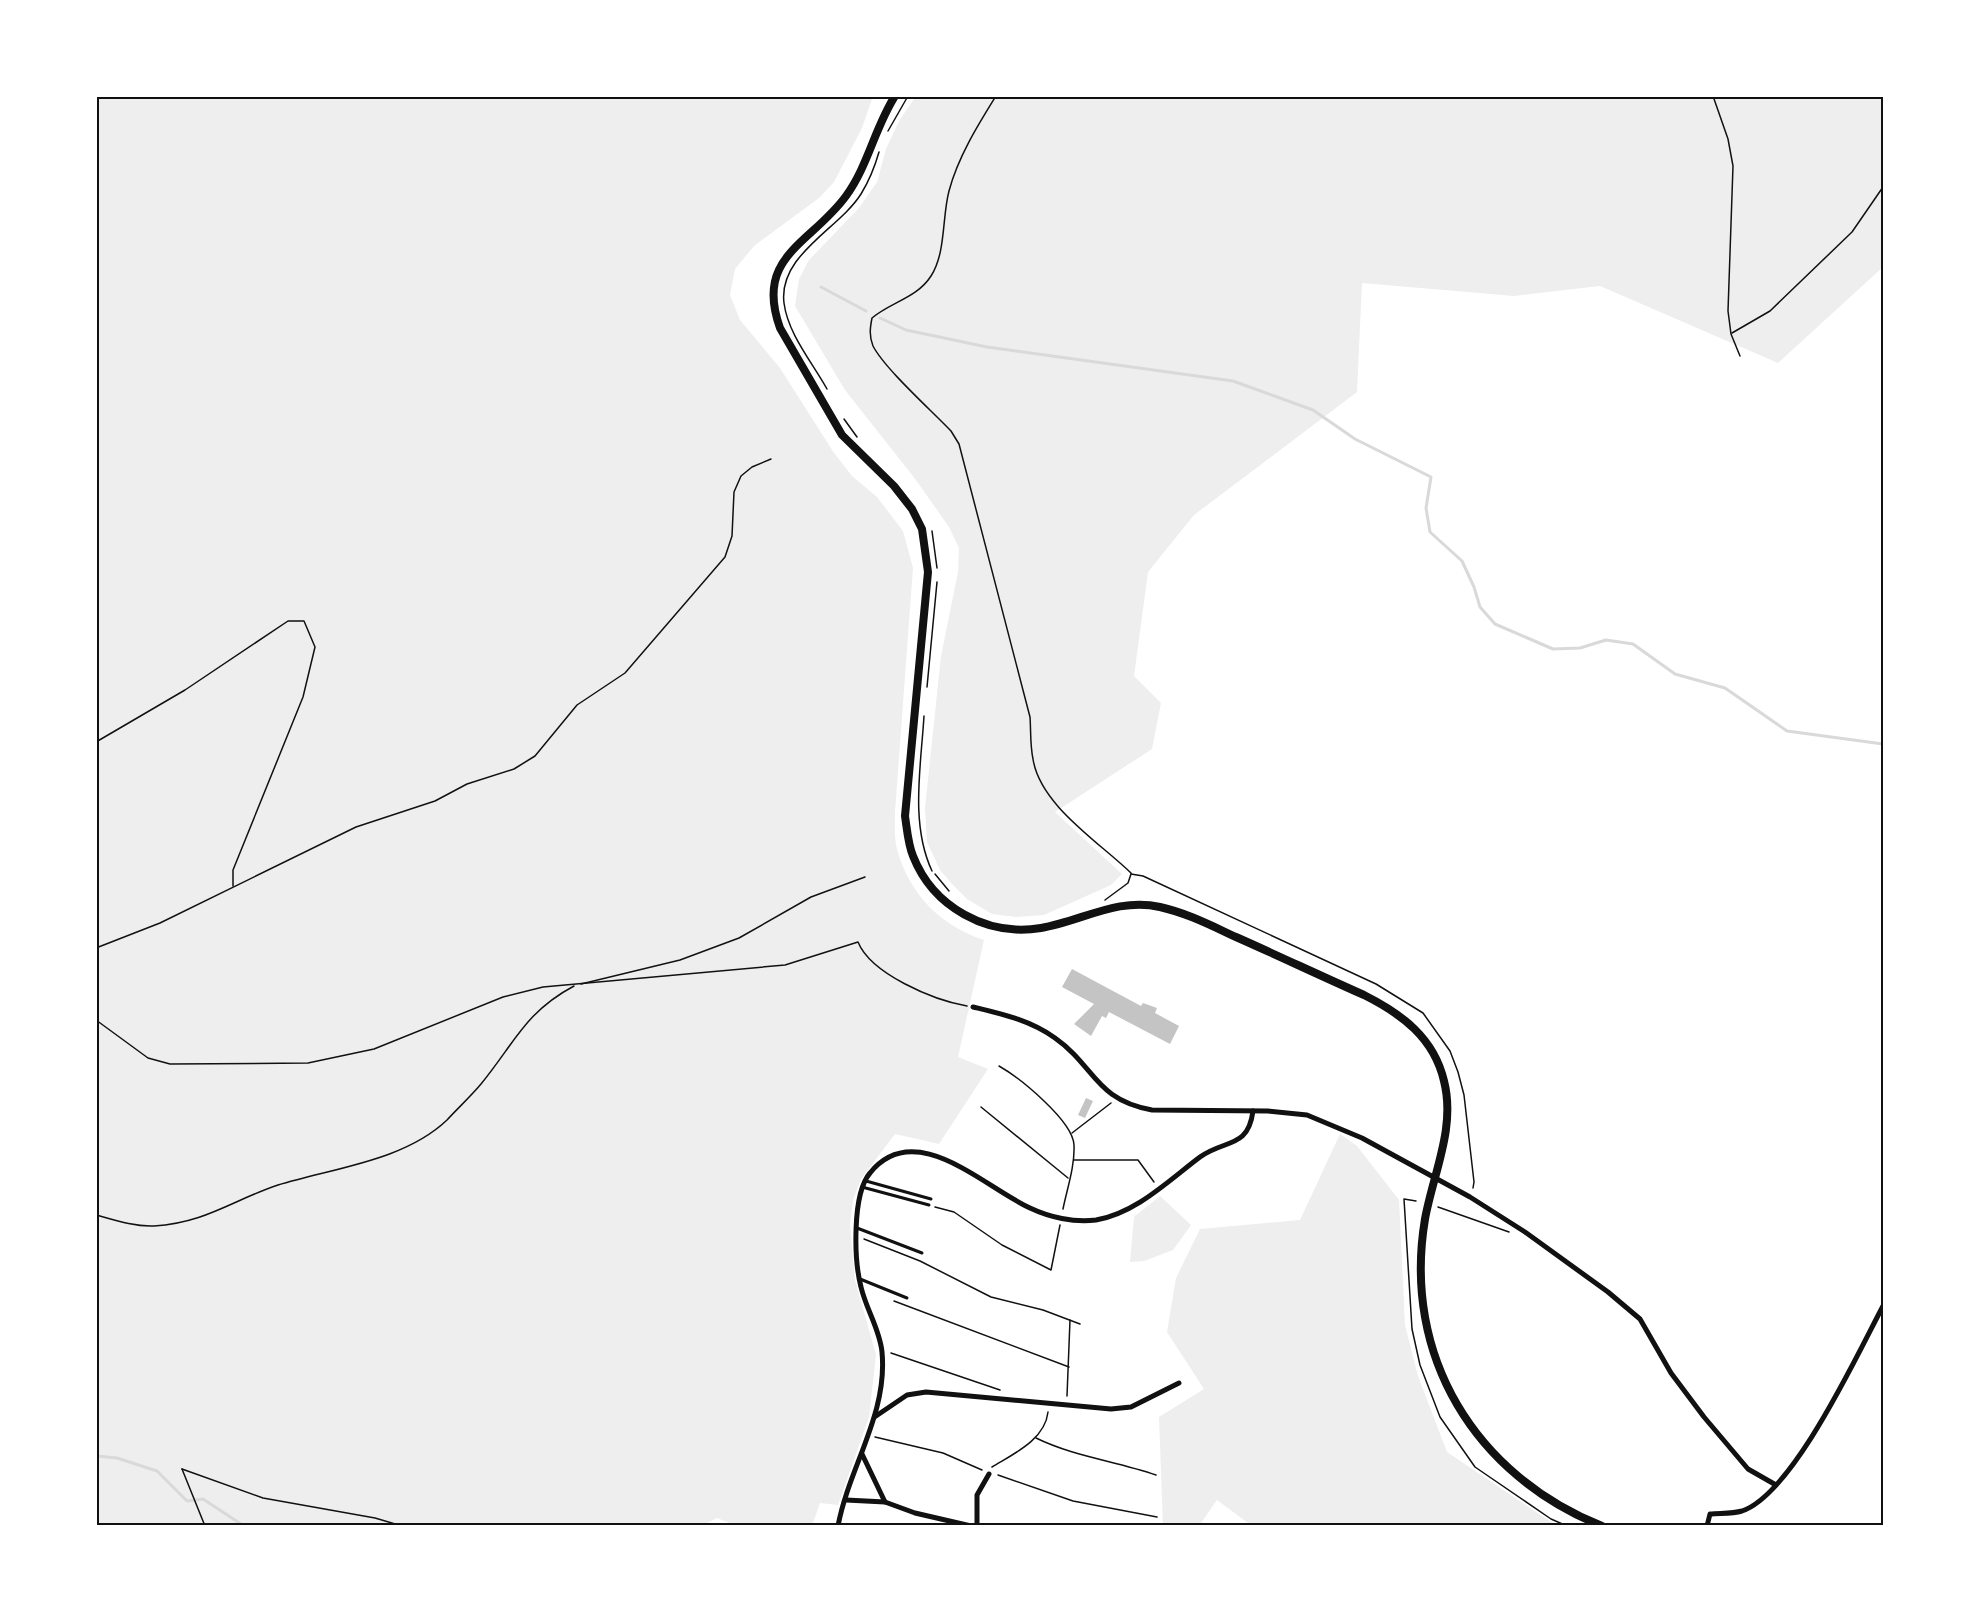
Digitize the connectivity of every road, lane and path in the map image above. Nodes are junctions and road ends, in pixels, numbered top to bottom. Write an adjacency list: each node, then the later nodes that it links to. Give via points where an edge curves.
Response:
1 (895, 96): 34 (main road, via 847,195 789,252 777,270 772,289 773,309 780,328 842,435 894,486 922,529 928,572 905,816 912,854 938,896 986,925 1010,930 1041,928 1129,904 1160,907 1194,918 1389,1008 1418,1030 1445,1083 1447,1124)
2 (996, 96): 18 (path, via 956,169 933,274 921,289 881,310 872,318 869,330 884,360 959,444 1030,717 1033,761 1044,788 1058,807)
3 (1713, 96): 6 (path, via 1733,166 1728,311)
4 (1883, 187): 6 (path, via 1852,232 1770,310)
5 (801, 256): 8 (path, via 790,271 784,290 788,318)
6 (1731, 334): 7 (path)
7 (1740, 356)
8 (829, 393)
9 (843, 417): 10 (path)
10 (861, 441)
11 (771, 459): 20 (path, via 741,476 734,492 732,536 725,557 625,673 577,705 535,756 514,769 467,784 435,801 356,827)
12 (931, 529): 13 (path)
13 (937, 572)
14 (937, 582): 15 (path)
15 (927, 686)
16 (925, 710): 21 (path, via 918,786 922,850 932,872)
17 (96, 742): 20 (path, via 185,690 288,621 304,621 315,647 303,697 233,870)
18 (1131, 874): 22 (path, via 1128,883 1108,899); 38 (path, via 1143,876 1376,984 1423,1013 1450,1051 1461,1083 1474,1182)
19 (865, 877): 24 (path, via 811,897 739,938 680,960)
20 (233, 887): 23 (path, via 160,923)
21 (952, 894)
22 (1097, 902)
23 (96, 948)
24 (576, 985): 25 (path, via 785,964 858,942 869,960 911,986 935,999); 26 (path, via 543,987 503,997 374,1049 308,1063 170,1064 148,1058); 44 (path, via 528,1018 481,1084 445,1122 414,1142 276,1186 199,1220 152,1227)
25 (973, 1007): 28 (street, via 1031,1023 1044,1031 1064,1045)
26 (96, 1020)
27 (999, 1066): 31 (path, via 1031,1090)
28 (1116, 1099): 30 (street, via 1152,1110); 31 (path)
29 (981, 1107): 33 (path)
30 (1253, 1111): 34 (street, via 1307,1115 1362,1138); 37 (street, via 1244,1136 1204,1154)
31 (1072, 1134): 32 (path)
32 (1073, 1160): 33 (path); 37 (path, via 1138,1160)
33 (1069, 1179): 45 (path)
34 (1434, 1179): 38 (street); 77 (main road, via 1420,1263 1426,1322 1444,1380 1476,1434 1516,1477 1563,1509)
35 (865, 1181): 36 (street); 39 (lane); 45 (street, via 883,1160 911,1150 946,1159 1029,1208)
36 (861, 1186): 42 (lane); 46 (street)
37 (1159, 1188): 45 (street, via 1116,1215 1094,1220)
38 (1470, 1197): 47 (street)
39 (931, 1198)
40 (1404, 1199): 41 (path)
41 (1416, 1201)
42 (929, 1205): 45 (path, via 954,1212 1002,1245 1051,1270)
43 (1438, 1207): 47 (path, via 1510,1233)
44 (96, 1215)
45 (1061, 1218)
46 (857, 1228): 48 (street); 49 (lane)
47 (1525, 1232): 68 (street, via 1640,1319 1671,1373 1704,1417 1748,1469)
48 (857, 1236): 50 (street); 54 (path, via 920,1261 991,1297)
49 (922, 1253)
50 (860, 1278): 51 (lane); 56 (street)
51 (907, 1298)
52 (892, 1300): 57 (path)
53 (1883, 1306): 68 (street, via 1828,1412)
54 (1070, 1320): 55 (path); 57 (path)
55 (1080, 1324)
56 (882, 1349): 59 (path); 62 (street)
57 (1069, 1367): 61 (path)
58 (1179, 1383): 61 (street, via 1131,1407)
59 (1004, 1391)
60 (1049, 1404): 61 (street); 62 (street, via 926,1392 907,1395); 64 (path, via 1047,1420)
61 (1066, 1406)
62 (876, 1416): 63 (street)
63 (869, 1436): 65 (street); 66 (path, via 942,1453)
64 (1036, 1438): 66 (path, via 992,1467); 67 (path, via 1064,1451)
65 (862, 1454): 69 (street); 70 (street)
66 (989, 1474): 71 (path, via 1073,1501); 76 (street, via 976,1495)
67 (1156, 1475)
68 (1776, 1485): 78 (street, via 1742,1510 1710,1514)
69 (846, 1500): 70 (street); 74 (street)
70 (885, 1502): 75 (street)
71 (1157, 1517)
72 (205, 1526): 73 (path, via 182,1468 263,1498)
73 (402, 1526)
74 (838, 1526)
75 (971, 1526)
76 (977, 1526)
77 (1602, 1526)
78 (1707, 1526)

